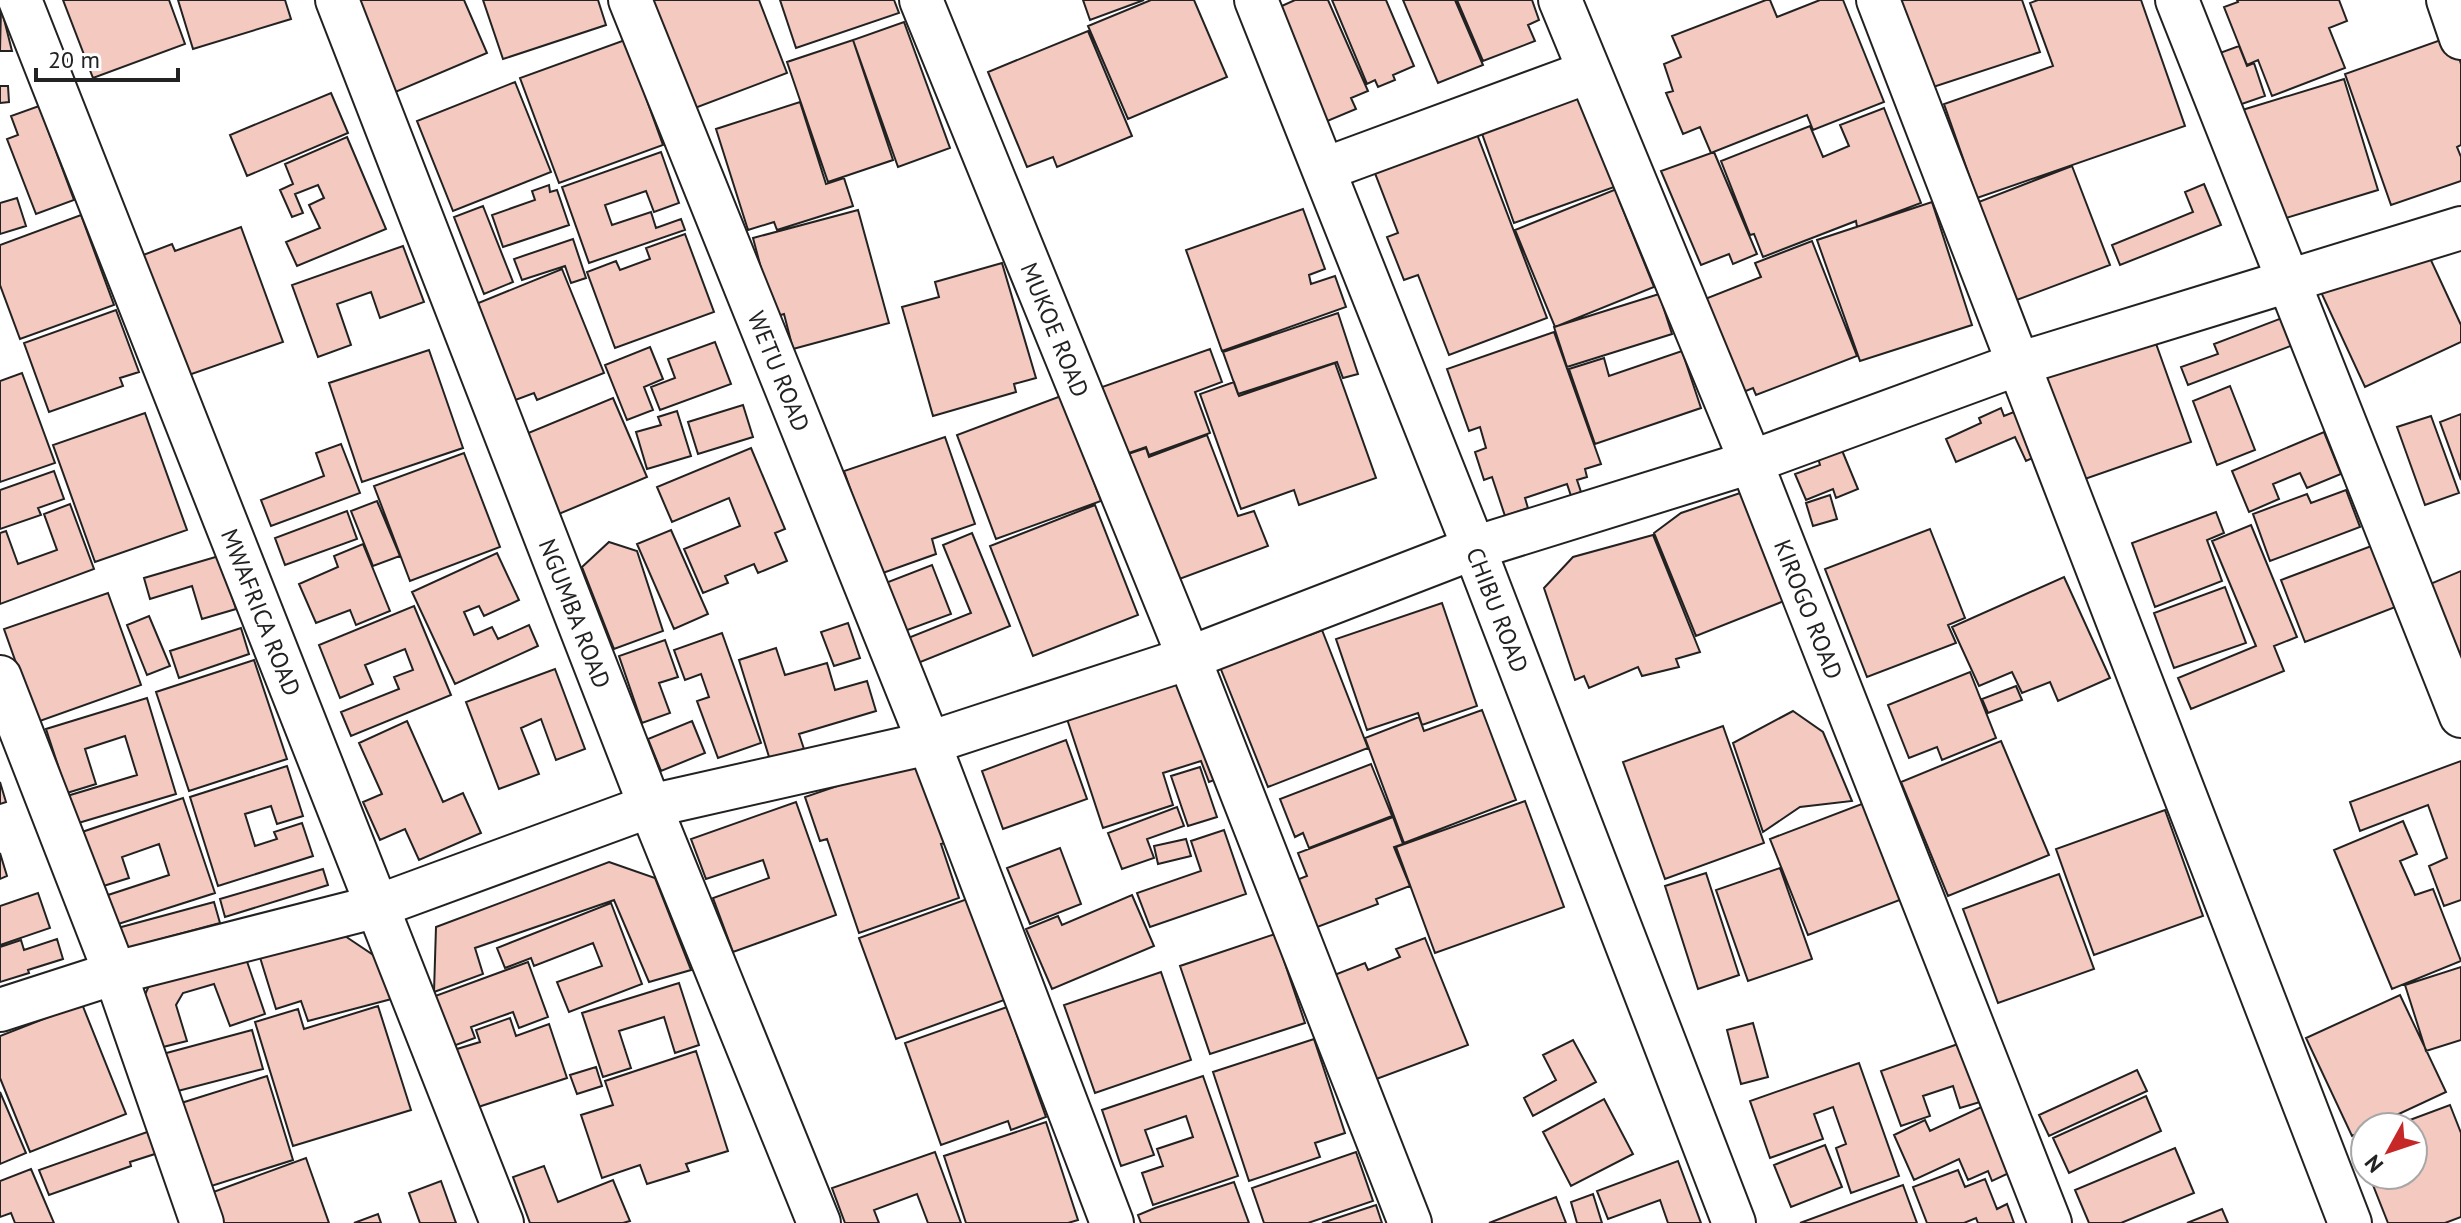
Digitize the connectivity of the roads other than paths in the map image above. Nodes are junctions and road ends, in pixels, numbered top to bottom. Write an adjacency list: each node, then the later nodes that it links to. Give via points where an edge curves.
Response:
1 (20, 0): 23 (street, MWAFRICA ROAD)
2 (337, 0): 22 (street, NGUMBA ROAD)
3 (630, 0): 21 (street, WETU ROAD)
4 (921, 0): 18 (street, MUKOE ROAD)
5 (1256, 0): 12 (street, CHIBU ROAD)
6 (1560, 0): 11 (street, KIROGO ROAD)
7 (1878, 0): 15 (street)
8 (2177, 0): 14 (street)
9 (2448, 0): 10 (street)
10 (2461, 38)
11 (1588, 72): 12 (street); 16 (street, KIROGO ROAD)
12 (1325, 169): 17 (street, CHIBU ROAD)
13 (2461, 228): 14 (street)
14 (2287, 280): 15 (street); 20 (street)
15 (2018, 364): 16 (street); 33 (street)
16 (1751, 462): 17 (street); 32 (street, KIROGO ROAD)
17 (1474, 548): 18 (street); 31 (street, CHIBU ROAD)
18 (1189, 658): 21 (street); 30 (street, MUKOE ROAD)
19 (0, 677): 24 (street)
20 (2461, 716)
21 (929, 743): 22 (street); 29 (street, WETU ROAD)
22 (650, 806): 23 (street); 28 (street, NGUMBA ROAD)
23 (378, 906): 24 (street); 27 (street, MWAFRICA ROAD)
24 (115, 973): 25 (street); 26 (street)
25 (0, 1010)
26 (202, 1223)
27 (502, 1223)
28 (819, 1223)
29 (1112, 1223)
30 (1410, 1223)
31 (1734, 1223)
32 (2050, 1223)
33 (2350, 1223)

